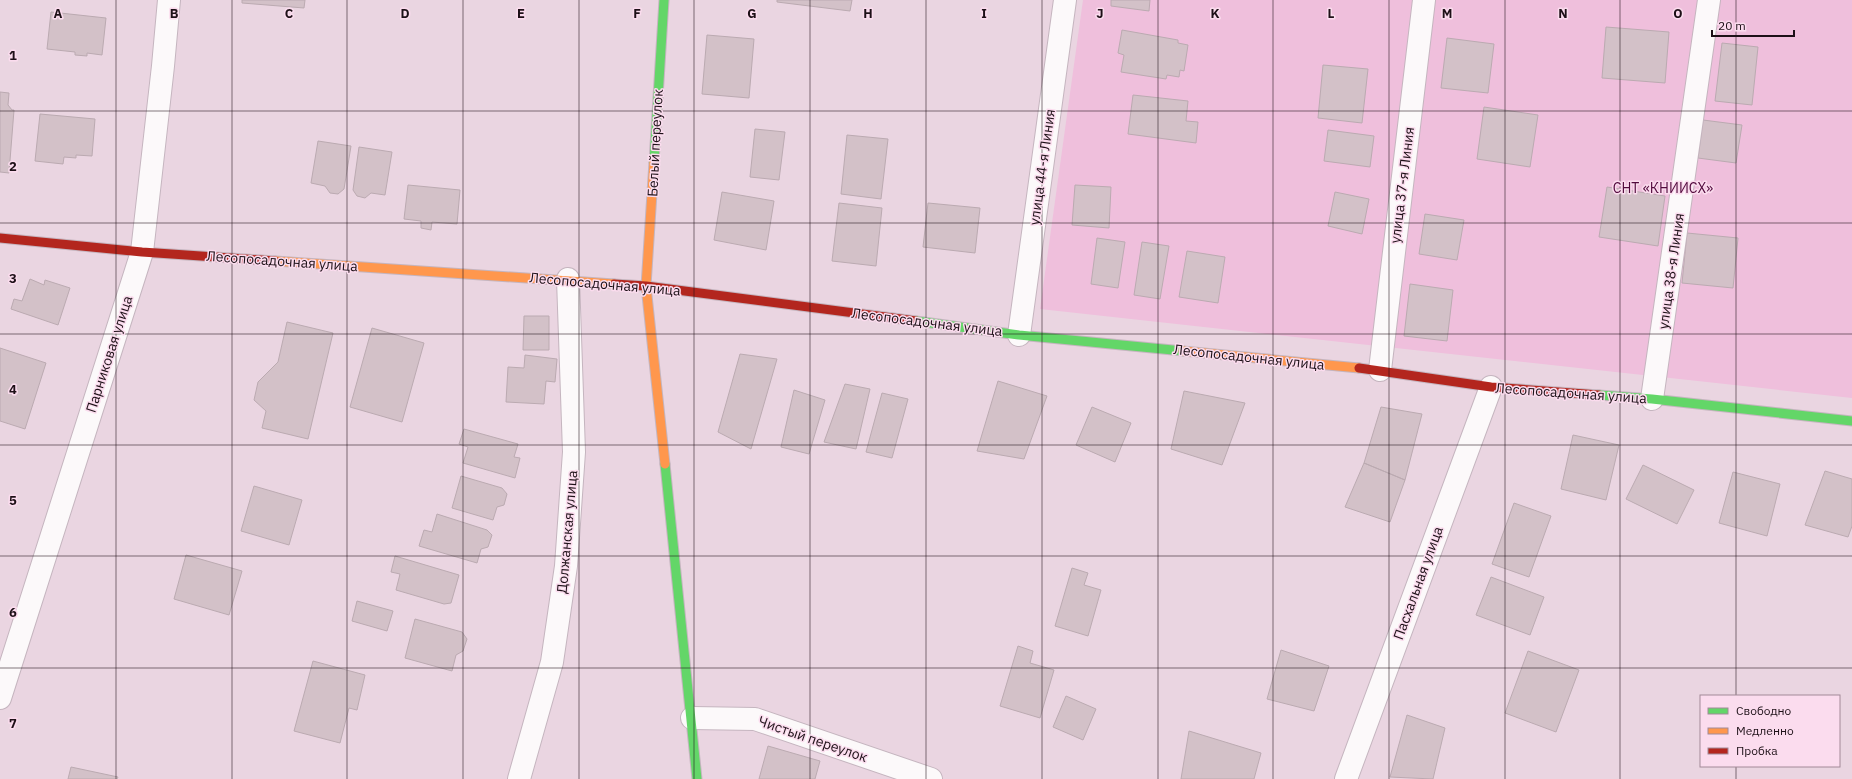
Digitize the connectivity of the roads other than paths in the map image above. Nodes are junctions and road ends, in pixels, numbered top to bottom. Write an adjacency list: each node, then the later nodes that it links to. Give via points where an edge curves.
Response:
1 (169, 0): 7 (street, Парниковая улица)
2 (664, 0): 9 (street, Белый переулок)
3 (1065, 0): 10 (street, улица 44-я Линия)
4 (1424, 0): 11 (street, улица 37-я Линия)
5 (1709, 0): 13 (street, улица 38-я Линия)
6 (0, 238): 7 (street, Лесопосадочная улица)
7 (142, 252): 8 (street, Лесопосадочная улица); 15 (street, Парниковая улица)
8 (568, 279): 9 (street, Лесопосадочная улица); 17 (street, Должанская улица, via 574,452 566,566 552,662)
9 (646, 286): 10 (street, Лесопосадочная улица); 16 (street)
10 (1019, 334): 11 (street, Лесопосадочная улица)
11 (1380, 370): 12 (street, Лесопосадочная улица)
12 (1491, 388): 13 (street, Лесопосадочная улица); 20 (street, Пасхальная улица)
13 (1652, 399): 14 (street, Лесопосадочная улица)
14 (1852, 421)
15 (0, 698)
16 (692, 718): 18 (street); 19 (street, Чистый переулок, via 754,719)
17 (519, 779)
18 (697, 779)
19 (931, 779)
20 (1346, 779)

